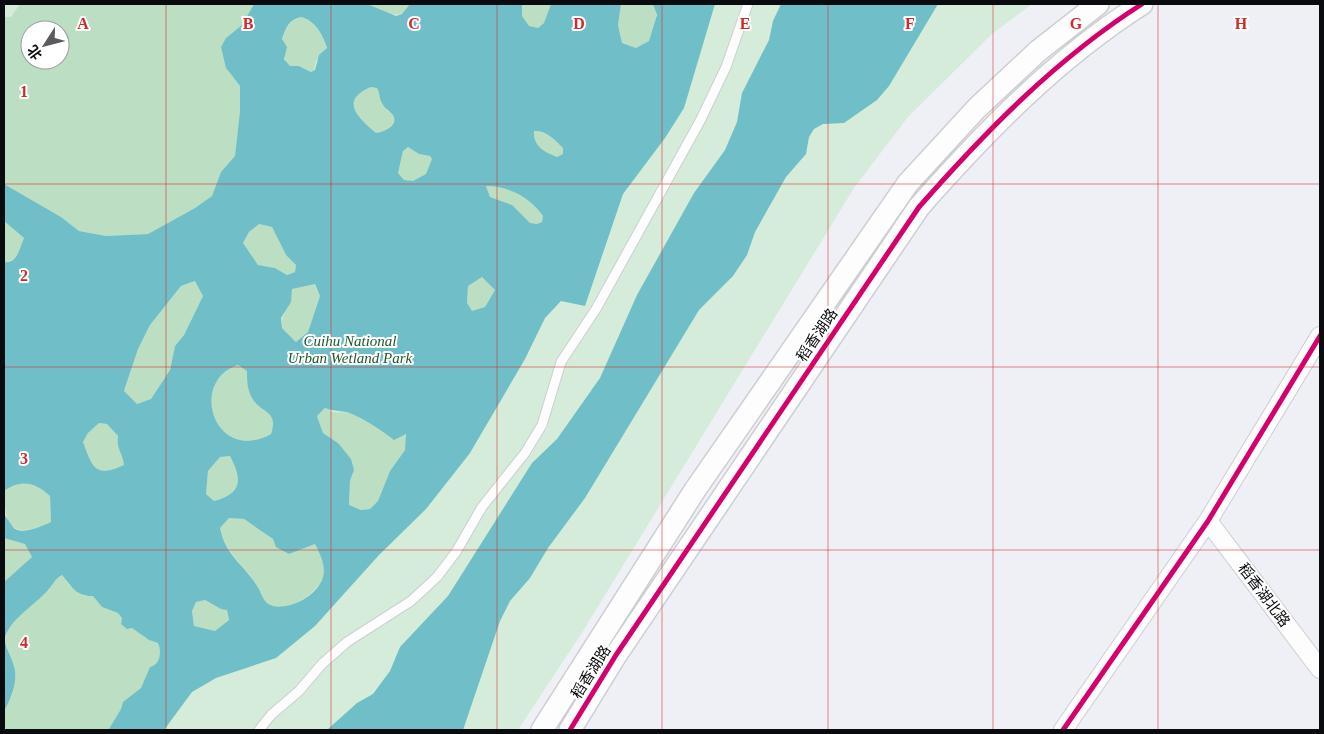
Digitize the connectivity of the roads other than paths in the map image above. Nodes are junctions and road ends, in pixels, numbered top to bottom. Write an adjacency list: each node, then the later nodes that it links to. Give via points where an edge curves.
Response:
1 (748, 4): 7 (lane, via 726,67 700,121 596,309 561,362 542,426 525,452 482,507 437,577 411,601 347,642)
2 (1098, 4): 8 (street, 稻香湖路, via 1038,51 997,89 908,183 695,490)
3 (1142, 4): 9 (street, 稻香湖路, via 1073,53 1015,104 919,207 621,647)
4 (1320, 336): 5 (street)
5 (1208, 521): 6 (street, 稻香湖北路); 10 (street)
6 (1320, 669)
7 (259, 730)
8 (542, 730)
9 (570, 730)
10 (1063, 730)

